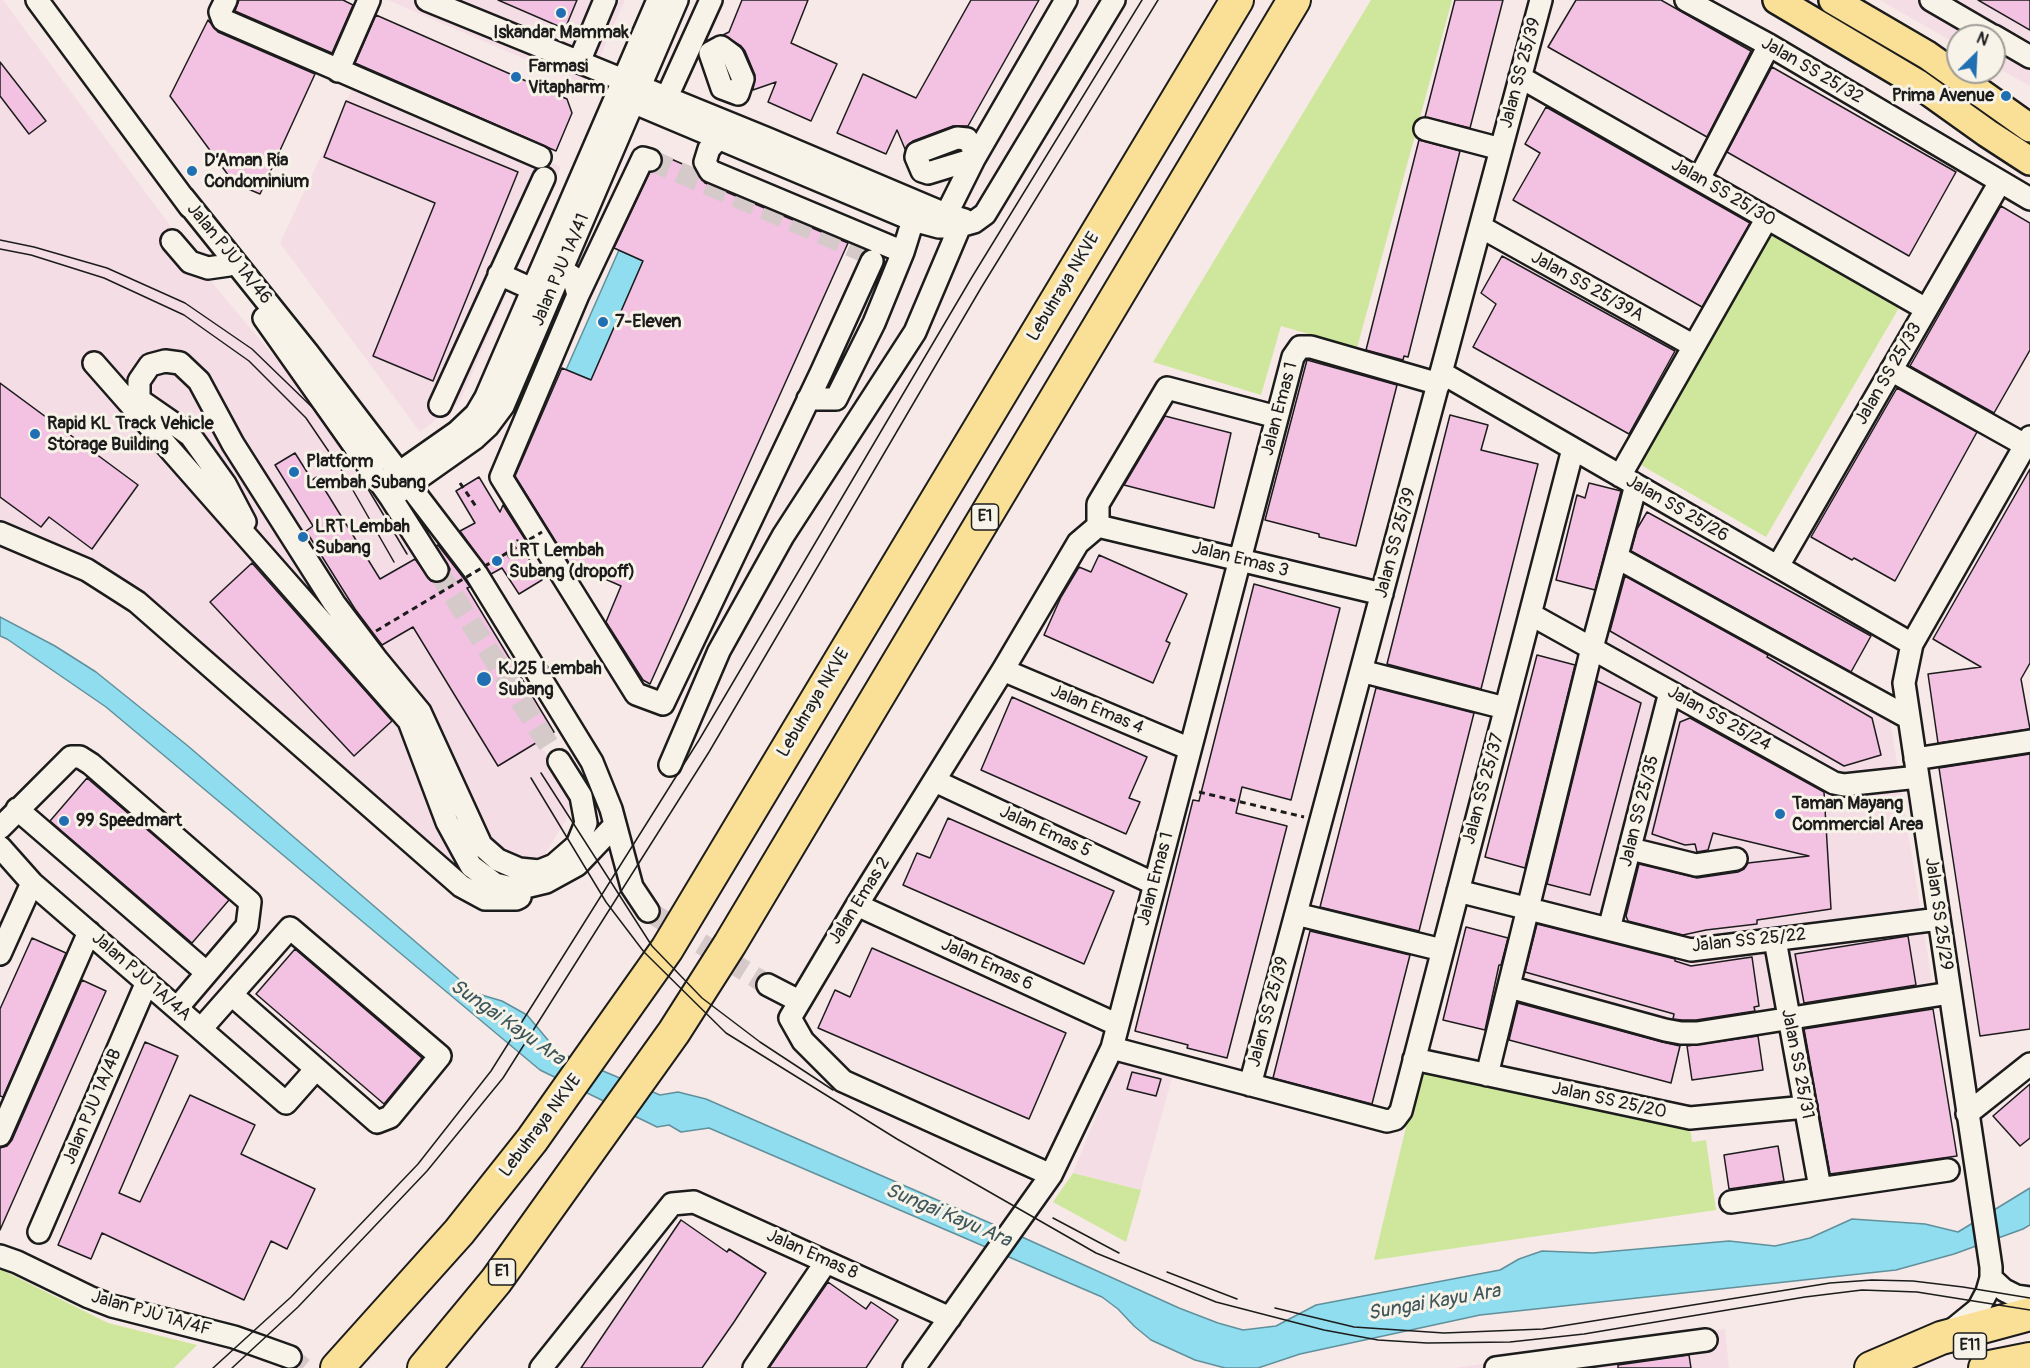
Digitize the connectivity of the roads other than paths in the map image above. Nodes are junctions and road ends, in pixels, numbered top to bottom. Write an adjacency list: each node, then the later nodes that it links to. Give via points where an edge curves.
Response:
1 (37, 0): 37 (street)
2 (226, 0): 23 (street, via 220,12 223,20)
3 (369, 0): 23 (street)
4 (427, 0): 22 (street)
5 (606, 0): 22 (street)
6 (658, 0): 26 (street, Jalan PJU 1A/41)
7 (677, 0): 26 (street, Jalan PJU 1A/41)
8 (711, 0): 27 (street)
9 (1066, 0): 41 (street, via 975,157)
10 (1114, 0): 41 (street, via 985,214)
11 (1237, 0): 147 (highway, Lebuhraya NKVE, via 667,949 532,1140 459,1232)
12 (1294, 0): 148 (highway, E1, via 674,1032 496,1281)
13 (1541, 0): 24 (street, Jalan SS 25/39)
14 (1686, 0): 20 (street, Jalan SS 25/32)
15 (1777, 0): 34 (main road, via 1917,83)
16 (1833, 0): 29 (main road, via 1927,55)
17 (1931, 0): 18 (street)
18 (1973, 24)
19 (2006, 43): 21 (street)
20 (1769, 45): 35 (street); 36 (street, Jalan SS 25/32)
21 (2030, 57)
22 (579, 62): 26 (street)
23 (338, 70): 48 (street, via 542,167)
24 (1520, 77): 32 (street, Jalan SS 25/39); 35 (street, Jalan SS 25/30)
25 (722, 88): 28 (street)
26 (628, 91): 27 (street); 47 (street, Jalan PJU 1A/41); 49 (street, Jalan PJU 1A/41)
27 (663, 105): 28 (street); 31 (street)
28 (710, 115): 41 (street)
29 (2030, 128)
30 (1425, 129): 32 (street)
31 (719, 138): 40 (street); 44 (street, via 709,149 705,162 710,171)
32 (1501, 148): 42 (street, Jalan SS 25/39)
33 (650, 160): 50 (street, via 643,158)
34 (2030, 161)
35 (1699, 179): 39 (street, Jalan SS 25/30)
36 (2000, 182): 38 (street, Jalan SS 25/32); 51 (street, Jalan SS 25/33)
37 (183, 197): 43 (street, Jalan PJU 1A/46); 66 (street, Jalan PJU 1A/46)
38 (2030, 199)
39 (1767, 218): 51 (street, Jalan SS 25/30); 52 (street)
40 (913, 220): 41 (street); 44 (street)
41 (955, 222): 88 (street, via 915,332 783,536 719,651)
42 (1481, 227): 52 (street, Jalan SS 25/39A); 57 (street, Jalan SS 25/39)
43 (210, 238): 46 (street, Jalan PJU 1A/46); 46 (street, via 189,245 172,241 190,262 208,268)
44 (903, 252): 59 (street, via 874,323 836,399)
45 (872, 261): 59 (street)
46 (229, 265): 68 (street, Jalan PJU 1A/46)
47 (561, 269): 50 (street, via 573,277); 58 (street, Jalan PJU 1A/41)
48 (499, 274): 49 (street); 60 (street)
49 (532, 289): 66 (street, Jalan PJU 1A/41, via 476,414)
50 (578, 295): 56 (street)
51 (1926, 309): 55 (street, Jalan SS 25/33)
52 (1694, 346): 67 (street)
53 (1300, 347): 57 (street, Jalan SS 25/26); 62 (street, Jalan Emas 1, via 1293,357)
54 (94, 363): 61 (street)
55 (1891, 370): 63 (street); 74 (street, Jalan SS 25/33)
56 (543, 378): 58 (street, via 524,387); 59 (street, via 501,477 636,694 663,704)
57 (1440, 379): 64 (street, Jalan SS 25/26); 76 (street, Jalan SS 25/39)
58 (511, 387): 65 (street, Jalan PJU 1A/41, via 488,426)
59 (808, 399)
60 (440, 405)
61 (139, 407): 87 (street, via 139,381 150,365 180,363 199,381 233,444 334,603 420,712 481,845 498,861 539,871 555,865 578,845 586,823 581,796); 97 (street, via 409,721 447,822 471,866 495,884 517,889)
62 (1277, 417): 70 (street, via 1167,388 1098,504); 73 (street, Jalan Emas 1)
63 (2028, 441): 78 (street, Jalan SS 25/29)
64 (1573, 449): 67 (street, Jalan SS 25/26); 77 (street, Jalan SS 25/37)
65 (453, 454): 66 (street, Jalan PJU 1A/41); 69 (street, via 434,482)
66 (405, 478): 68 (street, Jalan PJU 1A/41); 69 (street, Jalan PJU 1A/46)
67 (1628, 480): 72 (street); 74 (street, Jalan SS 25/26)
68 (386, 491): 75 (street, Jalan PJU 1A/46)
69 (434, 517): 92 (street, Jalan PJU 1A/46, via 476,573 592,762)
70 (1098, 526): 73 (street, Jalan Emas 3); 80 (street, Jalan Emas 2, via 1078,543)
71 (0, 533): 97 (street, via 87,570 137,602 461,886 485,898 516,899)
72 (1618, 558): 79 (street); 84 (street)
73 (1240, 560): 76 (street, Jalan Emas 3); 86 (street, Jalan Emas 1)
74 (1778, 566): 78 (street, Jalan SS 25/26)
75 (437, 570)
76 (1382, 594): 81 (street, Jalan SS 25/39)
77 (1530, 614): 79 (street, Jalan SS 25/24); 83 (street, Jalan SS 25/37)
78 (1912, 644): 84 (street, Jalan SS 25/29, via 1904,683)
79 (1592, 648): 82 (street, Jalan SS 25/24); 102 (street)
80 (1003, 670): 86 (street, Jalan Emas 4); 90 (street, Jalan Emas 2)
81 (1361, 671): 83 (street); 104 (street, Jalan SS 25/39)
82 (1670, 692): 89 (street, Jalan SS 25/24, via 1834,783 1844,785); 95 (street, Jalan SS 25/35)
83 (1505, 708): 100 (street, Jalan SS 25/37)
84 (1909, 718): 89 (street, Jalan SS 25/29)
85 (2030, 741): 89 (street, Jalan SS 25/24)
86 (1190, 749): 99 (street, Jalan Emas 1)
87 (559, 761)
88 (670, 765)
89 (1916, 768): 105 (street, Jalan SS 25/29)
90 (934, 781): 99 (street, Jalan Emas 5); 101 (street, Jalan Emas 2)
91 (17, 810): 93 (street); 111 (street); 111 (street, via 71,757 81,757 91,764 250,902 247,926)
92 (614, 826): 97 (street, via 577,865); 103 (street, Jalan PJU 1A/46, via 632,887)
93 (0, 828)
94 (0, 847): 98 (street, Jalan PJU 1A/4A)
95 (1631, 849): 96 (street, via 1696,865); 106 (street, Jalan SS 25/35)
96 (1736, 859)
97 (546, 882)
98 (32, 883): 107 (street, Jalan PJU 1A/4A); 110 (street)
99 (1155, 884): 120 (street, Jalan Emas 1)
100 (1458, 891): 102 (street, Jalan SS 25/22); 109 (street, Jalan SS 25/37)
101 (857, 905): 117 (street, Jalan Emas 2); 120 (street, Jalan Emas 6)
102 (1528, 909): 106 (street, Jalan SS 25/22); 114 (street)
103 (648, 910)
104 (1296, 914): 109 (street); 127 (street, Jalan SS 25/39)
105 (1939, 919): 108 (street, Jalan SS 25/22); 115 (street, Jalan SS 25/29)
106 (1609, 929): 108 (street, Jalan SS 25/22, via 1690,950)
107 (89, 932): 112 (street, Jalan PJU 1A/4A); 130 (street)
108 (1774, 940): 119 (street, Jalan SS 25/31)
109 (1442, 951): 123 (street, Jalan SS 25/37)
110 (0, 954)
111 (207, 973): 118 (street)
112 (147, 982): 118 (street, Jalan PJU 1A/4A); 135 (street, Jalan PJU 1A/4B)
113 (768, 985): 117 (street)
114 (1509, 987): 119 (street, via 1681,1033 1697,1034); 126 (street)
115 (1950, 993): 119 (street); 129 (street, Jalan SS 25/29)
116 (232, 995): 121 (street); 125 (street); 125 (street, via 290,928 440,1056 390,1118 377,1122)
117 (800, 1001): 132 (street, Jalan Emas 2, via 790,1018 803,1041 843,1081)
118 (177, 1008): 121 (street, Jalan PJU 1A/4A)
119 (1789, 1018): 128 (street, Jalan SS 25/31)
120 (1118, 1025): 122 (street, Jalan Emas 1)
121 (201, 1029): 125 (street, Jalan PJU 1A/4A, via 286,1103)
122 (1112, 1048): 127 (street); 132 (street, Jalan Emas 1)
123 (1414, 1059): 126 (street, Jalan SS 25/20); 127 (street, Jalan SS 25/37, via 1401,1111 1395,1119 1387,1121)
124 (2030, 1064): 129 (street)
125 (316, 1069)
126 (1487, 1075): 128 (street, Jalan SS 25/20, via 1690,1118)
127 (1250, 1085)
128 (1806, 1107): 133 (street, Jalan SS 25/31)
129 (1967, 1114): 138 (street, Jalan SS 25/29)
130 (0, 1135)
131 (1948, 1170): 133 (street)
132 (1051, 1175): 141 (street, Jalan Emas 1)
133 (1820, 1188): 134 (street)
134 (1731, 1202)
135 (39, 1232)
136 (0, 1256): 145 (street, Jalan PJU 1A/4F, via 112,1306 234,1337)
137 (826, 1262): 141 (street, Jalan Emas 8); 149 (street, Jalan Emas 8, via 694,1202 672,1204); 150 (street)
138 (1991, 1273): 139 (street, via 2004,1290); 143 (street, via 1978,1309)
139 (2030, 1298)
140 (2030, 1314): 143 (highway)
141 (950, 1318): 151 (street, Jalan Emas 1)
142 (2030, 1329): 154 (highway, E11, via 1987,1340)
143 (1941, 1338): 153 (highway)
144 (1706, 1340): 152 (street)
145 (283, 1357)
146 (2030, 1359): 155 (highway, E11)
147 (337, 1368)
148 (424, 1368)
149 (541, 1368)
150 (754, 1368)
151 (914, 1368)
152 (1496, 1368)
153 (1870, 1368)
154 (1912, 1368)
155 (1985, 1368)

